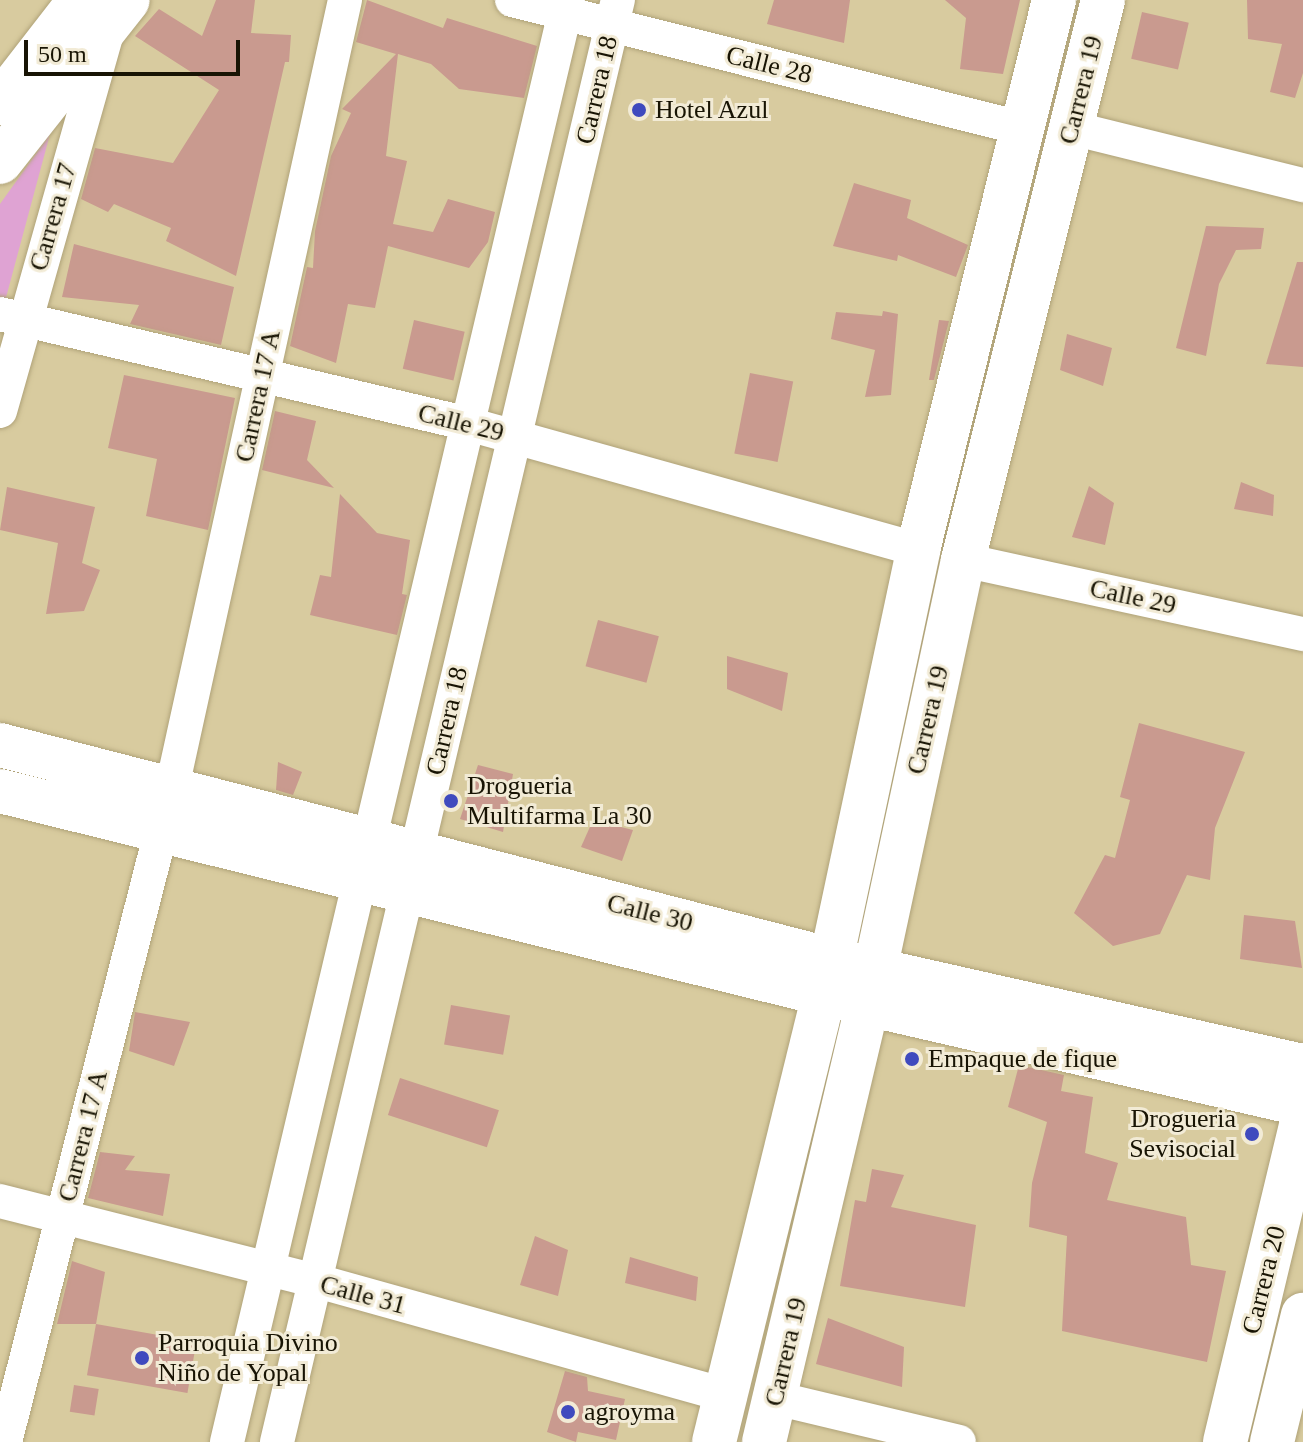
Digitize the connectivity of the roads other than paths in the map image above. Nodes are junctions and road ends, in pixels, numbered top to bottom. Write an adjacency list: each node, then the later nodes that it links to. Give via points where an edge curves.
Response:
1 (345, 0): 14 (street, Carrera 17 A)
2 (512, 0): 5 (street, Calle 28)
3 (1054, 0): 10 (main road, Carrera 19)
4 (1103, 0): 9 (main road, Carrera 19)
5 (566, 7): 7 (street, Calle 28); 16 (street, Carrera 18)
6 (106, 8): 8 (main road); 11 (main road); 13 (street, Carrera 17)
7 (615, 12): 10 (street, Calle 28); 17 (street, Carrera 18)
8 (0, 103)
9 (1072, 128): 12 (street); 19 (main road, Carrera 19)
10 (1025, 129): 18 (main road, Carrera 19)
11 (0, 162)
12 (1303, 185)
13 (11, 317): 14 (street, Calle 29); 15 (street, Carrera 17)
14 (263, 376): 16 (street, Calle 29); 23 (street, Carrera 17 A)
15 (0, 411)
16 (468, 424): 17 (street, Calle 29); 24 (street, Carrera 18)
17 (515, 437): 18 (street, Calle 29); 25 (street, Carrera 18)
18 (918, 550): 26 (main road, Carrera 19)
19 (963, 560): 20 (street, Calle 29); 26 (main road, Carrera 19)
20 (1303, 634)
21 (0, 745): 23 (main road, Calle 30)
22 (0, 791): 23 (main road, Calle 30)
23 (166, 811): 24 (main road, Calle 30); 31 (street, Carrera 17 A)
24 (364, 861): 25 (main road, Calle 30); 32 (street, Carrera 18)
25 (411, 872): 26 (main road, Calle 30); 33 (street, Carrera 18)
26 (849, 981): 27 (main road, Calle 30); 28 (main road, Calle 30); 35 (main road, Carrera 19); 36 (main road, Carrera 19)
27 (1303, 1066)
28 (1303, 1105)
29 (1303, 1118): 43 (main road, Carrera 20)
30 (0, 1201): 31 (street, Calle 31)
31 (62, 1216): 32 (street, Calle 31); 37 (street, Carrera 17 A)
32 (267, 1272): 33 (street, Calle 31); 38 (street, Carrera 18)
33 (317, 1281): 35 (street, Calle 31); 39 (street, Carrera 18)
34 (1303, 1315): 44 (main road, Carrera 20)
35 (725, 1395): 40 (main road, Carrera 19)
36 (775, 1398): 41 (main road, Carrera 19); 42 (street)
37 (5, 1442)
38 (227, 1442)
39 (277, 1442)
40 (714, 1442)
41 (764, 1442)
42 (959, 1442)
43 (1225, 1442)
44 (1272, 1442)

